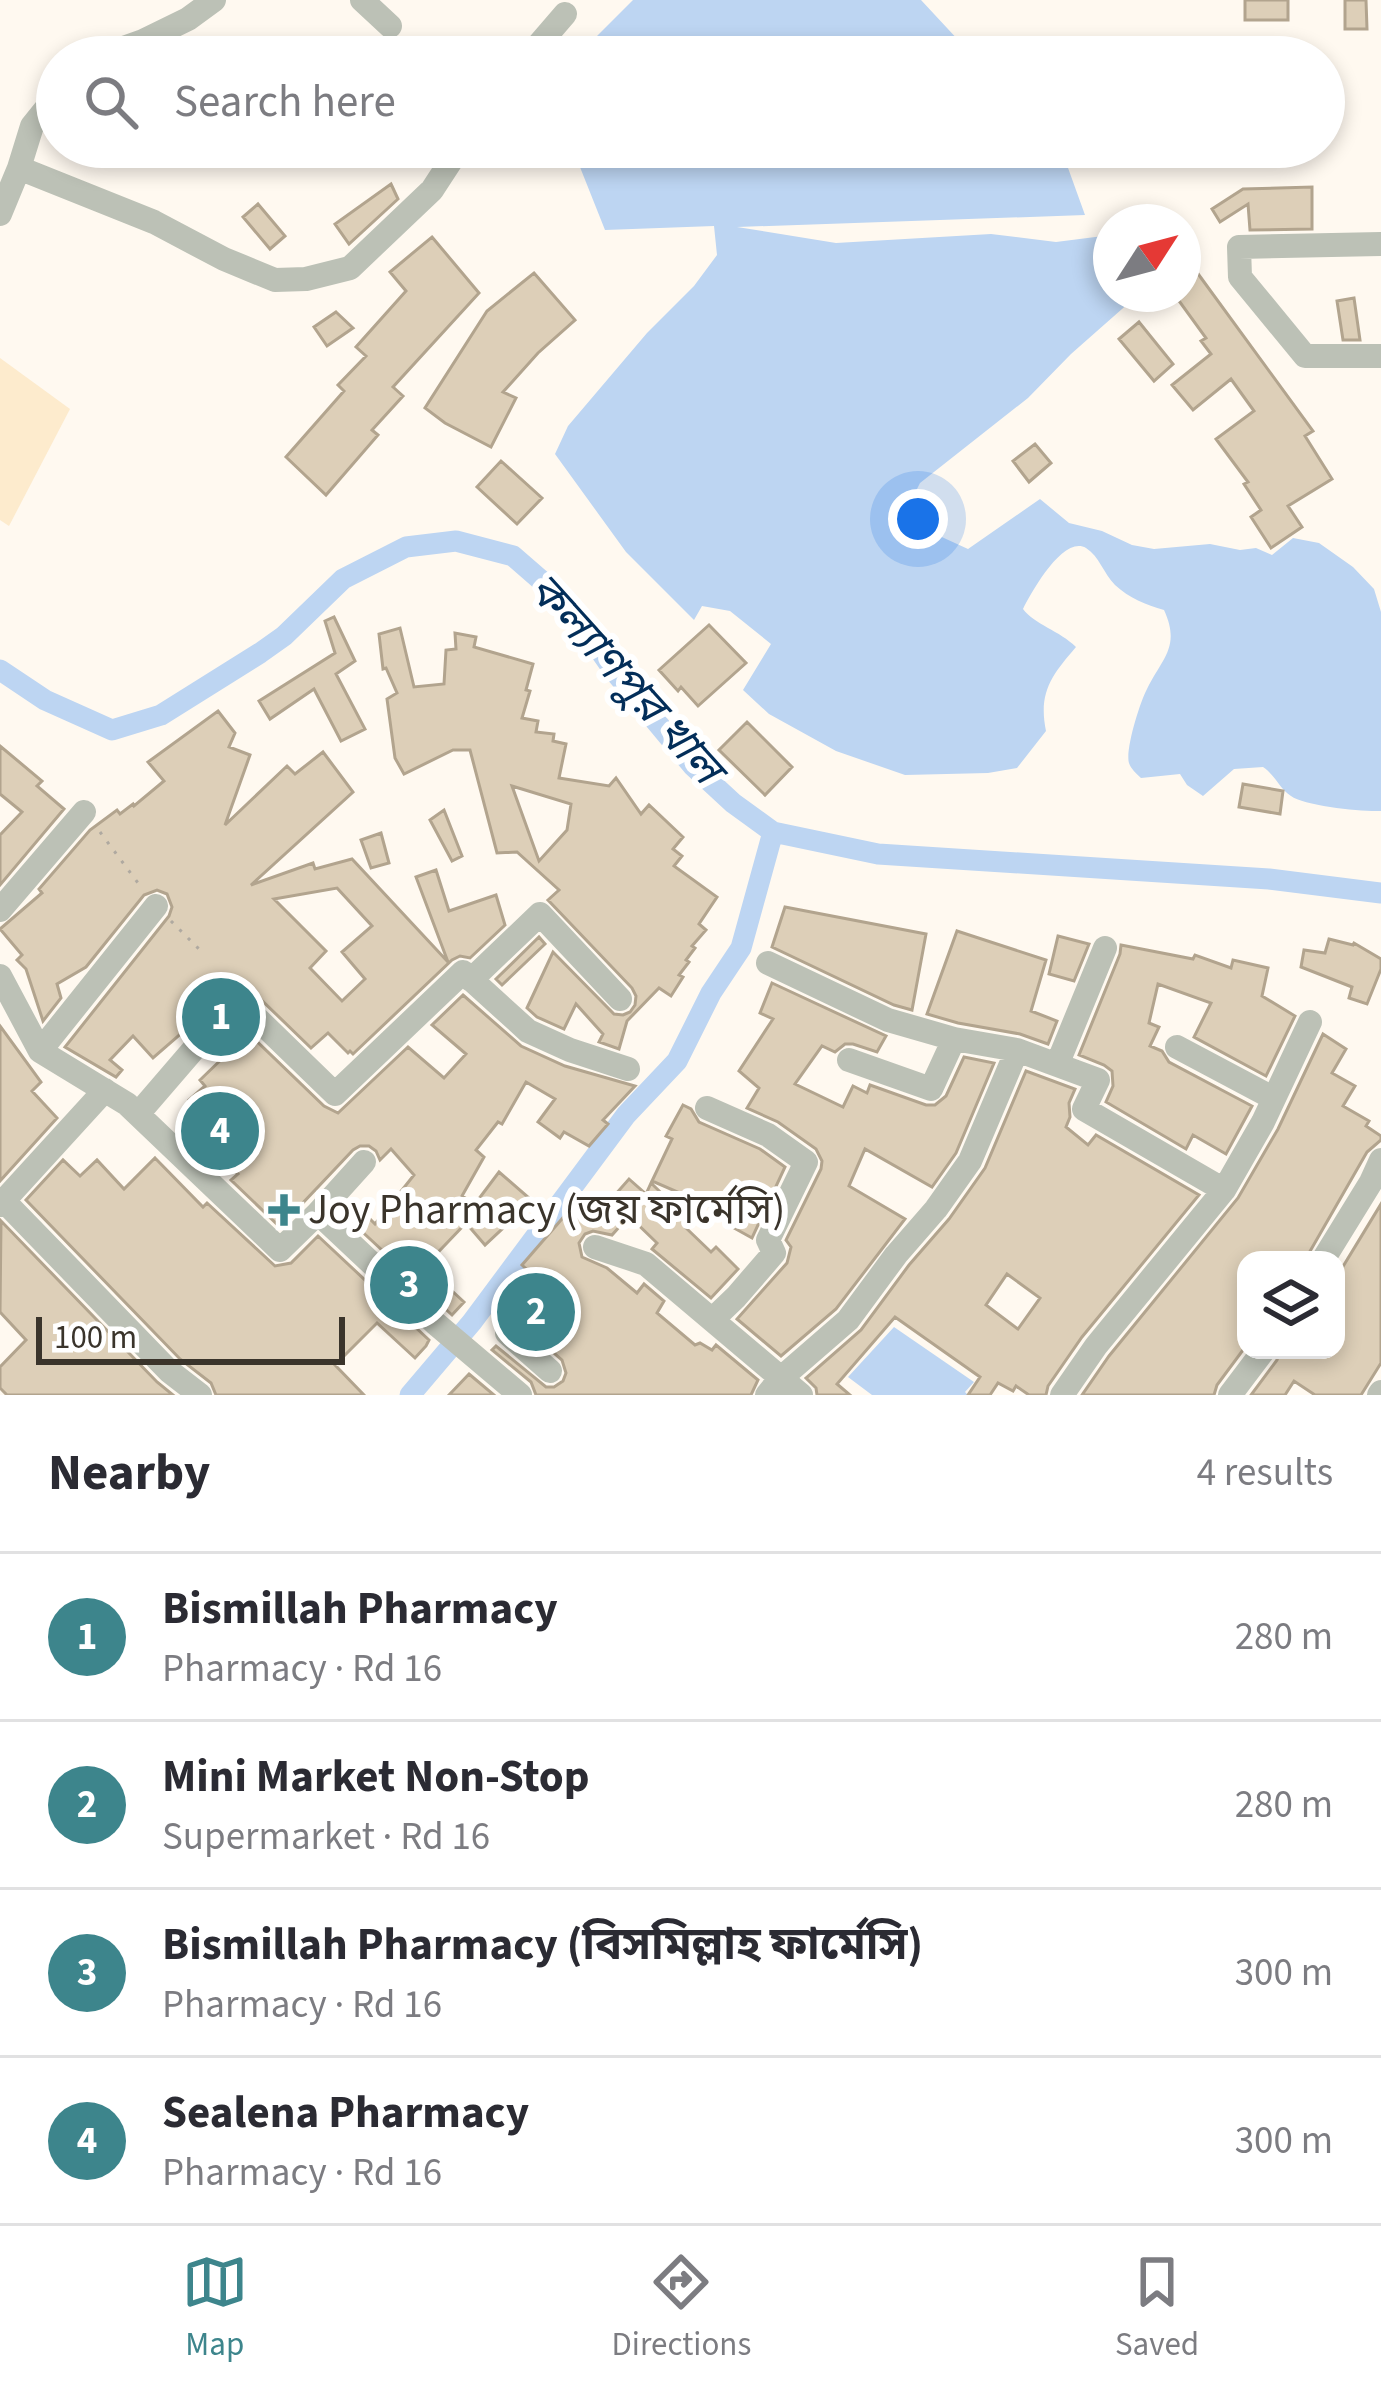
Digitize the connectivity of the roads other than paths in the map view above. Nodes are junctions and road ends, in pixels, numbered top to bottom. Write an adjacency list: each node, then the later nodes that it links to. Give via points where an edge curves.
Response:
1 (214, 0): 5 (street)
2 (362, 0): 4 (street)
3 (565, 14): 6 (street)
4 (390, 26)
5 (153, 36)
6 (546, 36)
7 (36, 121): 8 (street)
8 (19, 168): 9 (street, via 275,280 350,268); 10 (street)
9 (446, 168)
10 (0, 214)
11 (1381, 244): 12 (street, via 1239,247 1240,278 1305,356)
12 (1381, 356)
13 (84, 812): 15 (street)
14 (156, 906): 25 (street)
15 (0, 910)
16 (1105, 947): 27 (street)
17 (768, 963): 22 (street, via 888,1020)
18 (0, 976): 25 (street)
19 (471, 980): 20 (street, via 541,914); 28 (street, via 528,1031); 32 (street, via 463,972 335,1094 237,999)
20 (620, 999)
21 (1310, 1022): 30 (street)
22 (954, 1039): 24 (street); 26 (street, via 931,1089)
23 (1178, 1047): 30 (street)
24 (1017, 1050): 27 (street); 45 (street, via 970,1161 936,1209 848,1320)
25 (40, 1051): 29 (street)
26 (849, 1060)
27 (1057, 1065): 36 (street, via 1098,1080 1084,1109)
28 (628, 1069)
29 (105, 1090): 32 (street); 37 (street)
30 (1273, 1097): 36 (street)
31 (707, 1108): 41 (street, via 806,1162 768,1240 774,1253)
32 (138, 1114): 38 (street, via 280,1250)
33 (1381, 1160): 40 (street)
34 (364, 1162): 38 (street)
35 (0, 1163): 37 (street)
36 (1224, 1190): 49 (street)
37 (8, 1196): 46 (street)
38 (318, 1213): 47 (street)
39 (595, 1247): 41 (street, via 646,1264)
40 (1329, 1251)
41 (712, 1320): 45 (street)
42 (507, 1334): 44 (street)
43 (1257, 1359): 50 (street)
44 (550, 1371)
45 (773, 1387): 48 (street)
46 (200, 1395)
47 (520, 1395)
48 (801, 1395)
49 (1062, 1395)
50 (1230, 1395)

